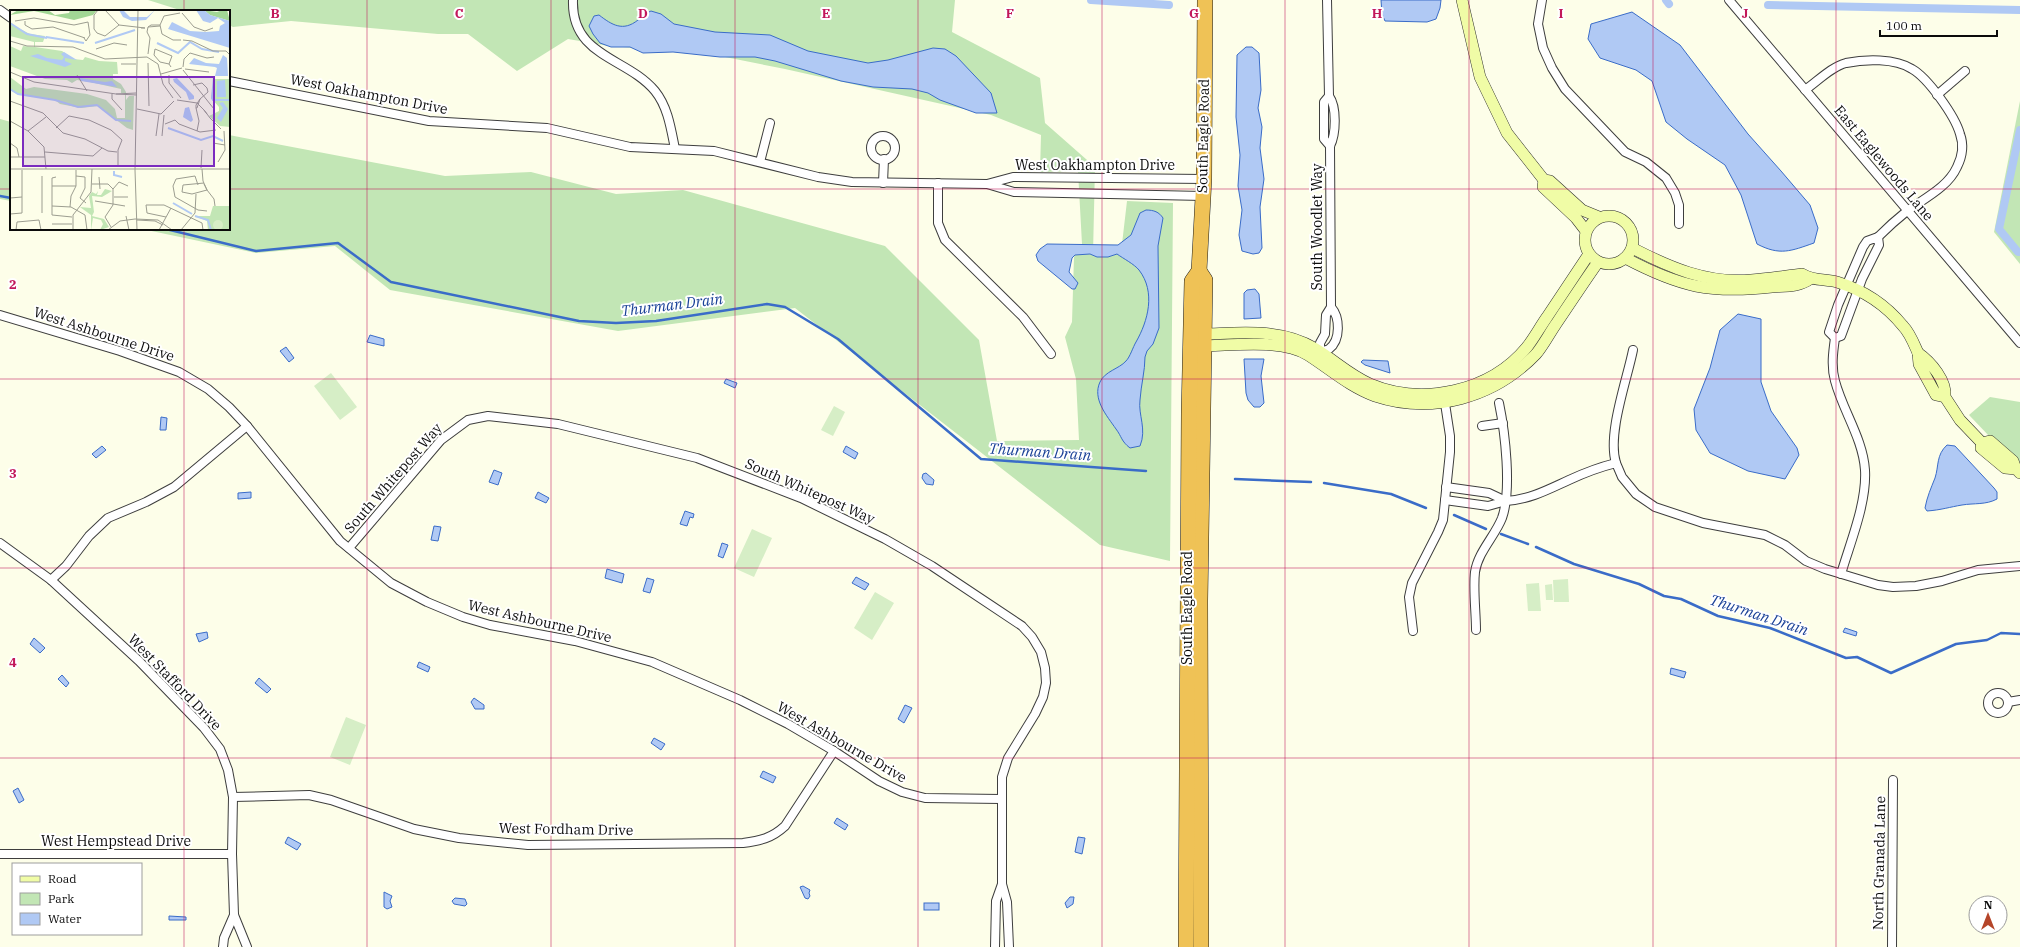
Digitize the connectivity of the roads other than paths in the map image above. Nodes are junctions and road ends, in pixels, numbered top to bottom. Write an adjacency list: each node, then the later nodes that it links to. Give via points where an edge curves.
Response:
1 (573, 0): 14 (street, via 574,18 591,46 609,60 639,76 656,92 666,112)
2 (1205, 0): 17 (highway, South Eagle Road)
3 (1327, 0): 36 (street, South Woodlet Way, via 1329,96 1324,102 1324,139 1330,146)
4 (1462, 0): 18 (street, via 1480,77 1507,133)
5 (1542, 0): 25 (street, via 1538,24 1543,48 1552,68 1565,89 1625,152 1646,162 1666,178 1679,205)
6 (1729, 0): 11 (street, East Eaglewoods Lane)
7 (0, 10): 8 (street)
8 (10, 17)
9 (1965, 71): 12 (street)
10 (230, 81): 14 (street, West Oakhampton Drive, via 429,121 547,128 630,147)
11 (1806, 90): 12 (street, via 1836,67 1877,61 1897,63 1912,69); 23 (street, East Eaglewoods Lane)
12 (1937, 95): 23 (street, via 1961,135 1962,154 1956,168 1932,195)
13 (770, 123): 16 (street)
14 (675, 149): 16 (street, West Oakhampton Drive, via 714,151)
15 (884, 159): 19 (street)
16 (760, 162): 19 (street, West Oakhampton Drive, via 832,180)
17 (1204, 179): 21 (street, West Oakhampton Drive, via 1013,176); 22 (highway, South Eagle Road)
18 (1544, 180): 24 (street, via 1550,180 1582,210); 26 (street, via 1543,187)
19 (883, 183): 20 (street, West Oakhampton Drive)
20 (938, 183): 21 (street, West Oakhampton Drive); 43 (street, via 938,223 945,240 1023,317)
21 (988, 184): 22 (street, West Oakhampton Drive, via 1014,192)
22 (1203, 196): 32 (highway, South Eagle Road)
23 (1907, 211): 27 (street); 41 (street, East Eaglewoods Lane)
24 (1599, 217): 26 (street); 28 (street, via 1611,215 1624,221 1632,234)
25 (1679, 224)
26 (1586, 231): 29 (street, via 1585,247)
27 (1878, 237): 34 (street, via 1867,241 1863,247); 35 (street, via 1879,245)
28 (1632, 248): 30 (street); 33 (street, via 1684,272 1707,278 1750,281 1802,274)
29 (1589, 254): 31 (street); 45 (street, via 1527,348 1508,365 1480,382)
30 (1625, 258): 31 (street, via 1612,264); 33 (street, via 1658,275 1706,289 1752,290 1803,284)
31 (1598, 262): 45 (street, via 1536,354 1509,378 1486,391 1462,399)
32 (1199, 271): 38 (highway, South Eagle Road, via 1192,281); 40 (highway, South Eagle Road, via 1206,280)
33 (1810, 279): 34 (street, via 1826,279)
34 (1846, 286): 35 (street); 39 (street, via 1829,332)
35 (1857, 291): 39 (street, via 1841,336); 53 (street, via 1876,299 1904,326 1918,353 1928,360 1946,389 1945,397 1960,420 1982,443 1990,441 2013,461)
36 (1331, 307): 44 (street, South Woodlet Way, via 1326,315 1325,334); 44 (street, South Woodlet Way, via 1336,313 1338,327 1335,339 1329,349)
37 (0, 315): 48 (street, West Ashbourne Drive, via 120,351 179,372 208,389 229,406)
38 (1191, 325): 50 (highway, via 1196,336 1196,449); 52 (highway, South Eagle Road)
39 (1835, 338): 60 (street, via 1834,380 1858,442 1865,470 1855,527)
40 (1204, 340): 44 (street, via 1274,344); 50 (highway, South Eagle Road)
41 (2020, 343)
42 (1633, 350): 51 (street, via 1613,432 1613,454)
43 (1051, 354)
44 (1317, 356): 45 (street, via 1342,379 1375,396 1415,404)
45 (1444, 397): 54 (street, via 1450,436)
46 (1499, 403): 47 (street)
47 (1503, 423): 49 (street); 56 (street, via 1506,448)
48 (247, 426): 58 (street, West Ashbourne Drive, via 340,541); 61 (street, via 174,486 146,502 108,518)
49 (1482, 426)
50 (1203, 460): 62 (highway, South Eagle Road)
51 (1616, 463): 56 (street, via 1595,469 1523,500); 60 (street, via 1622,477 1636,494 1655,507 1703,523 1765,535 1785,545 1806,561)
52 (1188, 471): 62 (highway, via 1196,478 1197,484 1196,604); 79 (highway, South Eagle Road)
53 (2018, 471)
54 (1446, 487): 55 (street); 56 (street, via 1489,493)
55 (1445, 500): 56 (street, via 1488,506); 64 (street, via 1438,532 1412,583 1409,597)
56 (1506, 501): 63 (street, via 1502,518 1475,572)
57 (0, 543): 61 (street, West Stafford Drive)
58 (349, 548): 67 (street, West Ashbourne Drive, via 390,583 463,617 652,662 740,700); 70 (street, South Whitepost Way, via 441,440 468,420 488,416 558,424 697,458 752,478 837,514 892,542 978,595 1022,626 1032,637 1041,652 1046,683 1035,714 1008,758 1002,777)
59 (2020, 566): 60 (street, via 1978,570 1916,586 1878,585)
60 (1841, 574)
61 (51, 580): 69 (street, West Stafford Drive, via 139,661 204,728 220,749 228,770)
62 (1200, 610): 80 (highway, South Eagle Road)
63 (1476, 630)
64 (1413, 631)
65 (2020, 700): 66 (street)
66 (2008, 702)
67 (834, 751): 69 (street, West Fordham Drive, via 785,826 776,834 759,842 528,844 460,838 414,829 331,800 309,795); 70 (street, West Ashbourne Drive, via 879,781 902,792 925,798)
68 (1893, 780): 81 (street, North Granada Lane)
69 (233, 797): 72 (street, West Stafford Drive)
70 (1001, 799): 73 (street, South Whitepost Way)
71 (0, 854): 72 (street, West Hempstead Drive)
72 (232, 854): 74 (street, West Stafford Drive)
73 (1002, 884): 77 (street, South Whitepost Way, via 996,901); 78 (street, South Whitepost Way)
74 (234, 915): 75 (street, West Stafford Drive); 76 (street, West Stafford Drive)
75 (223, 947)
76 (247, 947)
77 (995, 947)
78 (1009, 947)
79 (1186, 947)
80 (1201, 947)
81 (1892, 947)

